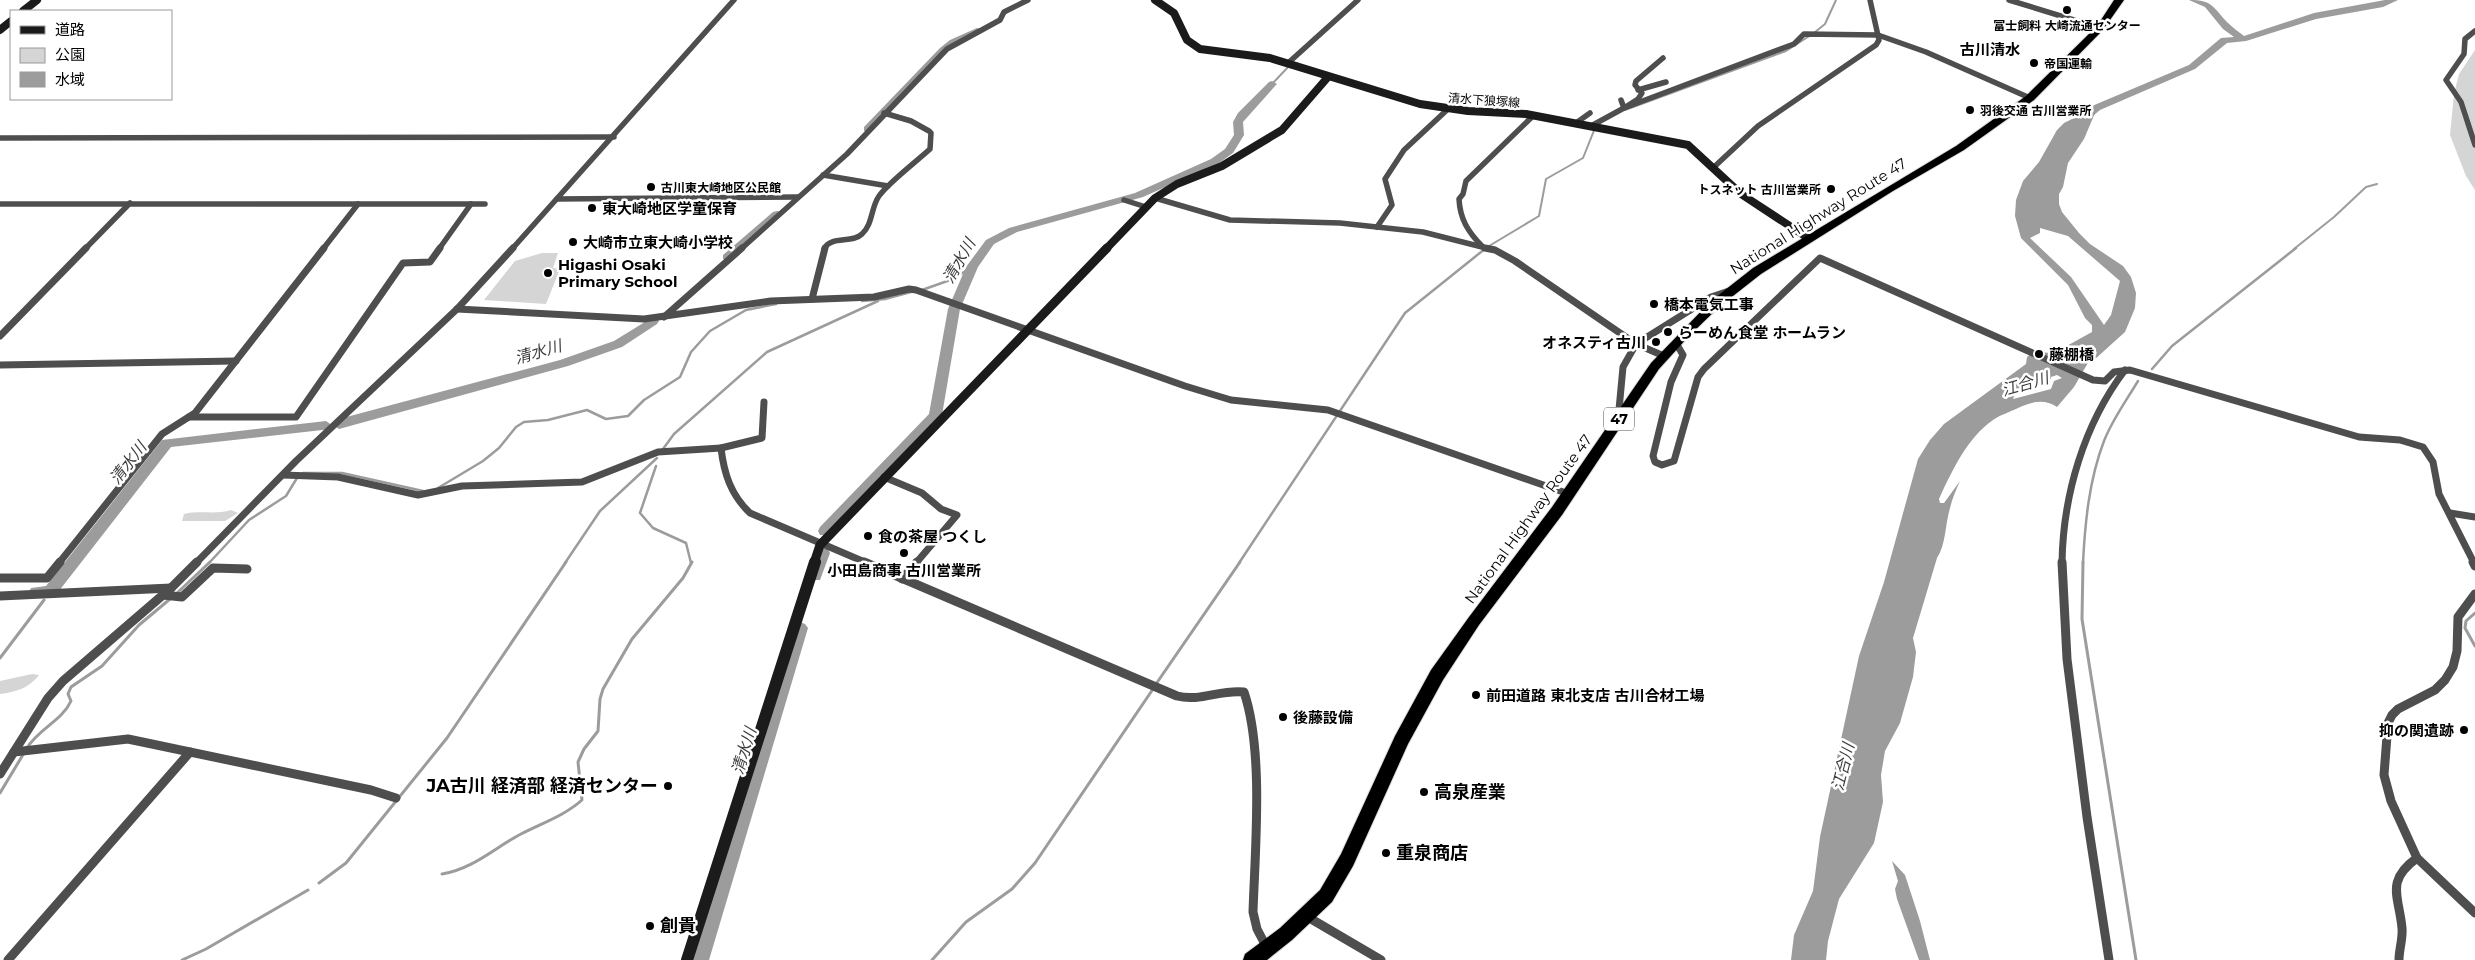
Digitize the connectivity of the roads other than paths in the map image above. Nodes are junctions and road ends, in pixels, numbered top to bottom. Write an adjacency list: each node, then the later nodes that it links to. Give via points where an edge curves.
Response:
1 (37, 0): 9 (street)
2 (734, 0): 29 (street)
3 (1028, 0): 24 (street, via 1004,12 1000,20 947,48)
4 (1155, 0): 16 (street, 清水下狼塚線, via 1174,13 1187,40 1195,46)
5 (1358, 0): 16 (street)
6 (1870, 0): 14 (street)
7 (2009, 0): 11 (street)
8 (2119, 0): 11 (highway, National Highway Route 47 / 47)
9 (24, 10)
10 (10, 22): 12 (street)
11 (2100, 28): 20 (highway, National Highway Route 47 / 47)
12 (0, 30)
13 (2475, 31): 31 (street, via 2465,39 2464,54 2446,80 2460,96)
14 (1878, 35): 20 (street, via 1926,52); 22 (street, via 1804,34 1794,44); 32 (street, via 1876,45 1758,126)
15 (1663, 58): 19 (street, via 1636,81)
16 (1290, 64): 17 (street, 清水下狼塚線)
17 (1328, 77): 23 (street, 清水下狼塚線); 36 (street, via 1282,130 1222,166 1176,184)
18 (1666, 82): 19 (street)
19 (1638, 90): 22 (street, via 1641,96)
20 (2030, 98): 46 (highway, National Highway Route 47 / 47, via 1960,148)
21 (1620, 100): 22 (street)
22 (1624, 108): 28 (street)
23 (1448, 110): 26 (street, 清水下狼塚線); 45 (street, via 1404,150 1385,179 1392,205)
24 (884, 113): 33 (street); 34 (street, via 912,121 931,134 928,151)
25 (1590, 113): 27 (street)
26 (1534, 116): 27 (street, 清水下狼塚線); 47 (street, via 1466,181 1464,194 1459,199 1465,227)
27 (1576, 123): 28 (street, 清水下狼塚線)
28 (1594, 127): 32 (street, 清水下狼塚線, via 1688,145)
29 (614, 137): 30 (street); 37 (street)
30 (0, 138)
31 (2475, 145)
32 (1714, 167): 46 (street, 清水下狼塚線, via 1741,194)
33 (823, 175): 34 (street); 35 (street)
34 (888, 186): 49 (street, via 876,200 871,219 862,234 825,246)
35 (798, 197): 37 (street); 51 (street)
36 (1155, 198): 44 (street); 45 (street, via 1230,220)
37 (558, 199): 50 (street)
38 (1124, 200): 44 (street)
39 (130, 203): 40 (street); 41 (street); 53 (street)
40 (0, 204)
41 (358, 204): 42 (street); 57 (street)
42 (471, 204): 43 (street); 61 (street, via 430,262 403,263 296,417)
43 (485, 204)
44 (1146, 207): 52 (street)
45 (1377, 226): 47 (street, via 1423,232)
46 (1808, 238): 48 (highway, National Highway Route 47 / 47)
47 (1485, 247): 55 (street, via 1515,261)
48 (1734, 289): 54 (highway, National Highway Route 47 / 47); 55 (street, via 1711,297)
49 (812, 299): 51 (street, via 771,301); 52 (street, via 874,297 909,289)
50 (457, 309): 51 (street, via 644,319); 64 (street)
51 (664, 317)
52 (1025, 330): 65 (street); 66 (street, via 1232,400 1328,410)
53 (0, 336)
54 (1676, 343): 56 (highway, National Highway Route 47 / 47); 59 (street, via 1683,355 1671,382 1653,456 1655,462 1662,465 1674,461 1698,377 1704,369 1818,258 2093,380 2105,381 2114,372)
55 (1636, 344): 56 (street); 62 (street, via 1623,367)
56 (1664, 356): 62 (highway, National Highway Route 47 / 47)
57 (236, 361): 58 (street); 61 (street)
58 (0, 365)
59 (2125, 370): 67 (street, via 2359,437 2418,445 2431,458 2440,494); 89 (street, via 2114,383 2093,422 2074,476 2061,560 2063,632)
60 (764, 402): 63 (street, via 762,438)
61 (189, 417): 72 (street, via 162,434 47,578)
62 (1618, 420): 66 (highway, National Highway Route 47 / 47)
63 (721, 448): 64 (street, via 661,452 582,482 462,486 427,495 338,477); 69 (street, via 722,464 740,506)
64 (283, 474): 74 (street)
65 (884, 477): 69 (street); 73 (street, via 922,493 942,509 957,515)
66 (1569, 494): 83 (highway, National Highway Route 47 / 47, via 1437,675 1401,741 1346,860 1326,896)
67 (2450, 513): 68 (street); 70 (street)
68 (2475, 517)
69 (820, 545): 73 (street); 86 (street)
70 (2475, 566)
71 (247, 570): 74 (street, via 213,568 182,596)
72 (0, 578)
73 (902, 579): 84 (street, via 1189,700 1244,692 1254,770 1253,912)
74 (170, 594): 76 (street, via 104,590); 77 (street, via 63,681 48,698)
75 (2475, 594): 81 (street, via 2458,618 2453,667 2445,680 2435,690 2398,709 2388,724 2386,788)
76 (0, 596)
77 (21, 751): 78 (street, via 128,739); 79 (street)
78 (190, 752): 80 (street); 85 (street)
79 (0, 774)
80 (396, 798)
81 (2417, 858): 82 (street); 90 (street, via 2402,871 2395,883 2402,934)
82 (2475, 913)
83 (1306, 916): 84 (highway, National Highway Route 47 / 47); 88 (street)
84 (1267, 948): 87 (highway, National Highway Route 47 / 47)
85 (8, 960)
86 (687, 960)
87 (1252, 960)
88 (1381, 960)
89 (2109, 960)
90 (2399, 960)

